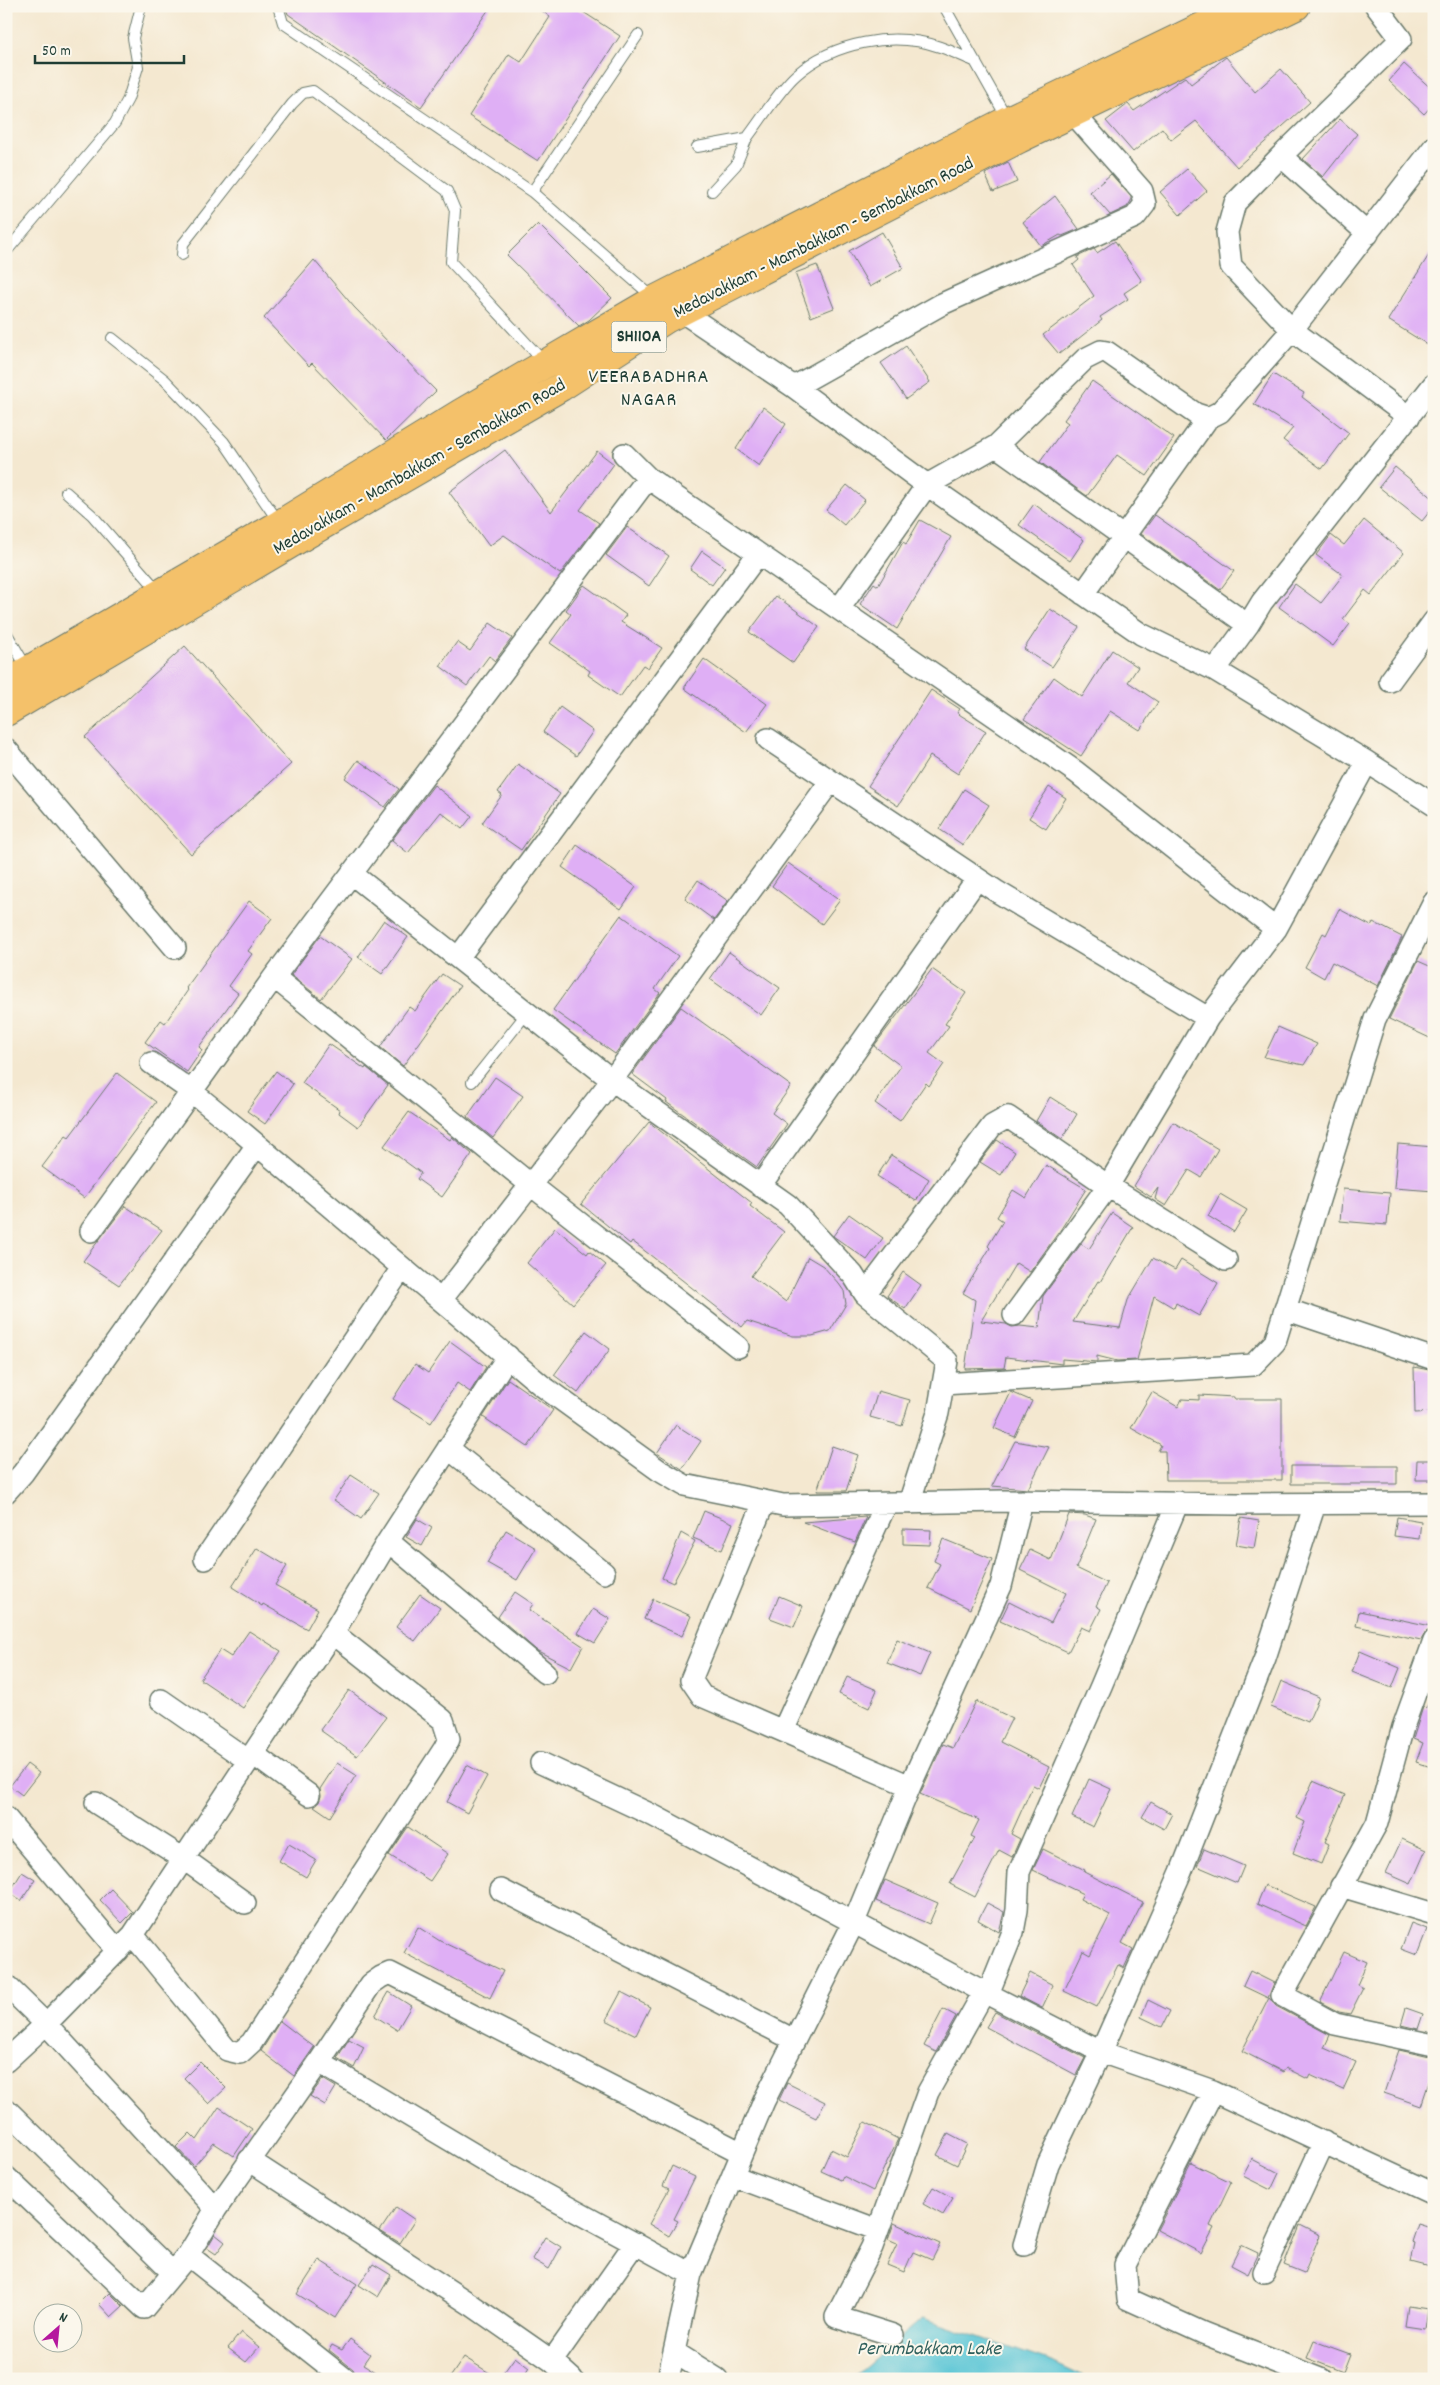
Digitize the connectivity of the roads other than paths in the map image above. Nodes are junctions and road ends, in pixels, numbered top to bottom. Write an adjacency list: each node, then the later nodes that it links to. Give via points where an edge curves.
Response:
1 (140, 6): 18 (lane, via 133,38 138,67 128,98 115,123)
2 (278, 6): 16 (lane, via 283,23)
3 (944, 6): 8 (lane)
4 (1245, 6): 10 (main road, Medavakkam - Mambakkam - Sembakkam Road / SH110A)
5 (1296, 6): 9 (main road, Medavakkam - Mambakkam - Sembakkam Road / SH110A)
6 (1376, 6): 14 (street, via 1401,39)
7 (638, 35): 16 (lane)
8 (976, 62): 10 (lane); 11 (lane, via 939,46 905,40 864,43 825,53 795,75)
9 (1074, 114): 10 (main road, Medavakkam - Mambakkam - Sembakkam Road / SH110A); 25 (street, via 1142,191 1146,204 1134,217 942,304)
10 (1014, 130): 20 (main road, Medavakkam - Mambakkam - Sembakkam Road / SH110A)
11 (747, 138): 12 (lane); 15 (lane, via 736,165)
12 (697, 147)
13 (1434, 147): 17 (street)
14 (1281, 156): 17 (street); 21 (street, via 1235,203 1227,232 1232,266)
15 (712, 190)
16 (532, 192): 20 (lane)
17 (1368, 234): 21 (street)
18 (6, 252)
19 (182, 255): 23 (lane, via 183,244 292,104 303,93 313,91 447,191 455,210 451,262)
20 (668, 301): 23 (main road, Medavakkam - Mambakkam - Sembakkam Road / SH110A); 25 (street); 45 (main road, Medavakkam - Mambakkam - Sembakkam Road / SH110A, via 561,387)
21 (1292, 330): 26 (street); 27 (street, via 1220,412)
22 (112, 338): 33 (lane, via 165,380 224,442)
23 (545, 364): 33 (main road, Medavakkam - Mambakkam - Sembakkam Road / SH110A)
24 (1434, 384): 26 (street)
25 (794, 387): 31 (street)
26 (1409, 417): 40 (street, via 1262,602)
27 (1208, 418): 28 (street, via 1196,414 1101,351 1085,359); 34 (street)
28 (996, 446): 31 (street); 34 (street)
29 (624, 454): 30 (street)
30 (648, 478): 35 (street); 51 (street)
31 (927, 485): 37 (street); 38 (street)
32 (66, 492): 36 (lane, via 92,515)
33 (280, 524): 36 (main road, Medavakkam - Mambakkam - Sembakkam Road / SH110A)
34 (1124, 538): 37 (street); 40 (street)
35 (758, 554): 38 (street); 56 (street)
36 (160, 594): 43 (main road, Medavakkam - Mambakkam - Sembakkam Road / SH110A)
37 (1083, 594): 42 (street, via 1141,634)
38 (839, 609): 54 (street, via 1076,772)
39 (1434, 621): 44 (street)
40 (1248, 626): 42 (street)
41 (6, 632): 43 (lane)
42 (1215, 670): 48 (street)
43 (17, 677)
44 (1390, 681)
45 (6, 712)
46 (768, 739): 49 (street)
47 (6, 749): 55 (street)
48 (1367, 762): 50 (street); 54 (street)
49 (830, 782): 52 (street); 61 (street)
50 (1434, 805)
51 (352, 874): 56 (street); 57 (street)
52 (977, 879): 59 (street); 66 (street)
53 (1434, 902): 73 (street, via 1375,1019)
54 (1276, 929): 59 (street)
55 (175, 948)
56 (458, 958): 58 (street)
57 (274, 977): 63 (street); 65 (street)
58 (527, 1013): 61 (street); 62 (lane)
59 (1208, 1018): 67 (street)
60 (150, 1063): 63 (street)
61 (612, 1080): 65 (street); 66 (street)
62 (472, 1082)
63 (191, 1091): 64 (street); 68 (street)
64 (257, 1145): 70 (street); 80 (street)
65 (531, 1184): 72 (street); 75 (street)
66 (760, 1186): 71 (street, via 788,1205 853,1275)
67 (1108, 1186): 69 (street); 71 (street, via 1008,1117 1004,1118 992,1126); 74 (street)
68 (91, 1231)
69 (1226, 1260)
70 (402, 1268): 72 (street); 89 (street)
71 (865, 1294): 78 (street, via 947,1361)
72 (441, 1300): 76 (street)
73 (1285, 1308): 77 (street); 78 (street, via 1275,1342 1253,1365)
74 (1014, 1315)
75 (738, 1347)
76 (508, 1356): 79 (street); 82 (street, via 541,1385 684,1485)
77 (1434, 1359)
78 (943, 1384): 84 (street)
79 (448, 1448): 88 (street); 90 (street)
80 (6, 1492)
81 (1022, 1501): 83 (street); 84 (street); 98 (street, via 1001,1586)
82 (764, 1502): 86 (street, via 783,1505); 95 (street, via 691,1680 702,1696)
83 (1178, 1502): 87 (street); 111 (street, via 1019,1872 1013,1932)
84 (912, 1503): 86 (street)
85 (1434, 1503): 87 (street)
86 (886, 1504): 95 (street)
87 (1315, 1504): 115 (street, via 1247,1705 1181,1872)
88 (388, 1541): 91 (street); 93 (street)
89 (205, 1559)
90 (604, 1574)
91 (333, 1634): 96 (street); 108 (street, via 444,1720 449,1738 246,2048 240,2053 227,2050)
92 (1434, 1641): 103 (street, via 1403,1727 1376,1823)
93 (544, 1672)
94 (162, 1700): 96 (street)
95 (783, 1731): 98 (street)
96 (251, 1757): 99 (street); 102 (street)
97 (541, 1763): 107 (street, via 654,1816)
98 (910, 1786): 107 (street)
99 (309, 1795)
100 (96, 1803): 102 (street)
101 (6, 1818): 109 (street)
102 (184, 1858): 105 (street); 108 (street)
103 (1342, 1886): 106 (street); 114 (street, via 1282,1995 1335,2024)
104 (501, 1890): 113 (street)
105 (245, 1904)
106 (1434, 1914)
107 (854, 1922): 111 (street); 113 (street)
108 (134, 1935): 109 (street)
109 (118, 1951): 112 (street)
110 (6, 1986): 112 (street)
111 (986, 1993): 115 (street); 127 (street, via 928,2092)
112 (46, 2024): 116 (street); 126 (street)
113 (794, 2040): 121 (street)
114 (1434, 2045)
115 (1101, 2052): 118 (street); 129 (street, via 1048,2164)
116 (6, 2061)
117 (319, 2062): 121 (street, via 371,1984 390,1973); 122 (street); 128 (street, via 507,2174)
118 (1213, 2091): 120 (street); 141 (street, via 1125,2266 1128,2298 1203,2333)
119 (6, 2109): 131 (street)
120 (1324, 2142): 125 (street); 132 (street)
121 (742, 2153): 123 (street)
122 (249, 2160): 126 (street); 136 (street)
123 (733, 2176): 127 (street); 133 (street)
124 (6, 2177): 131 (street, via 144,2308)
125 (1434, 2194)
126 (216, 2209): 130 (street)
127 (878, 2230): 134 (street, via 836,2317)
128 (635, 2243): 133 (street); 136 (street)
129 (1024, 2245)
130 (188, 2255): 131 (street); 137 (street)
131 (172, 2272)
132 (1264, 2272)
133 (691, 2274): 135 (street)
134 (893, 2335)
135 (674, 2352): 139 (street); 140 (street)
136 (552, 2361): 138 (street)
137 (345, 2379)
138 (572, 2379)
139 (668, 2379)
140 (716, 2379)
141 (1320, 2379)

